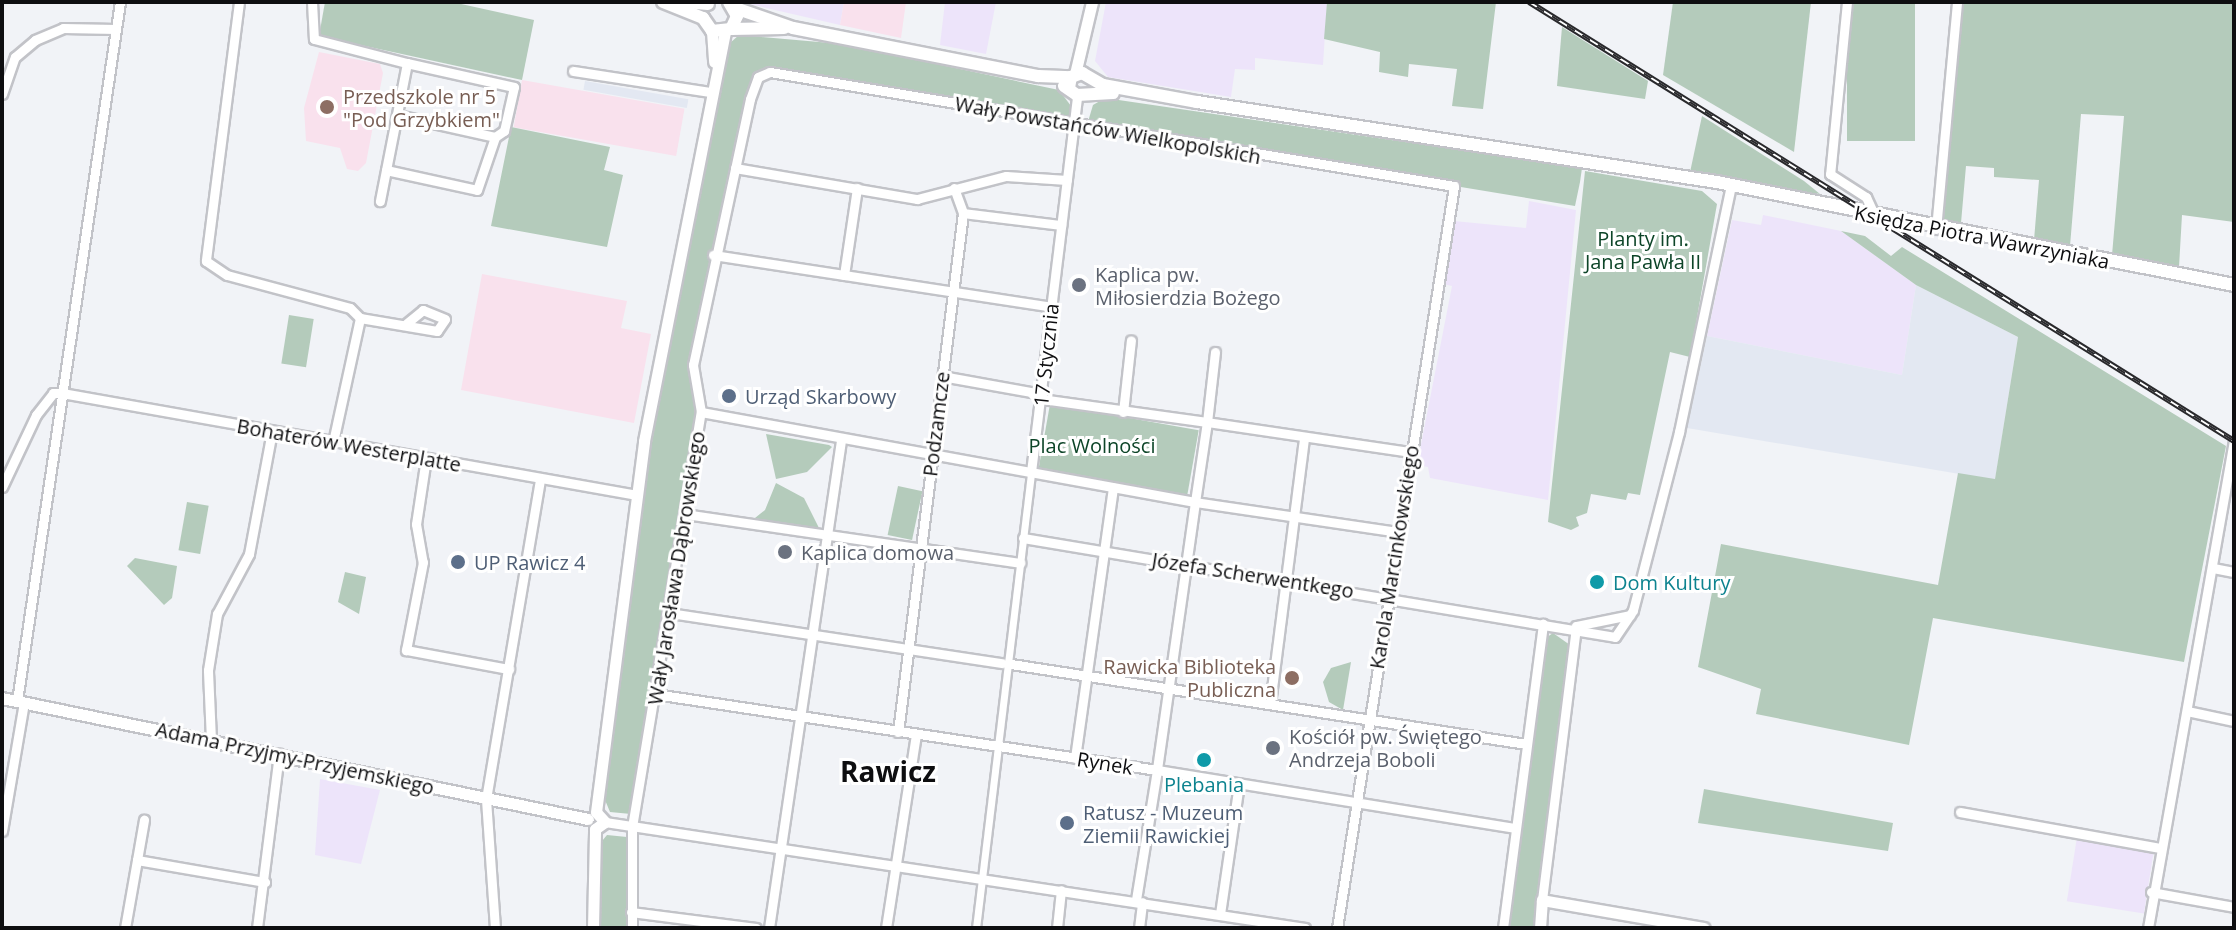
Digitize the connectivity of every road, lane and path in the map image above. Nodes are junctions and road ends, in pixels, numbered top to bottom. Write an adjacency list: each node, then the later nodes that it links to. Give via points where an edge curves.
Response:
1 (120, 2): 13 (street)
2 (239, 2): 42 (street, via 206,261 227,275 350,308)
3 (312, 2): 15 (street, via 314,39)
4 (663, 2): 11 (main road)
5 (686, 2): 9 (main road)
6 (1092, 2): 18 (street)
7 (1847, 2): 34 (street, via 1830,174 1866,197)
8 (1957, 2): 36 (street)
9 (710, 3): 11 (main road)
10 (732, 5): 12 (main road, Wały Powstańców Wielkopolskich); 14 (main road)
11 (703, 18): 14 (main road)
12 (793, 28): 14 (main road, Wały Powstańców Wielkopolskich); 18 (main road, Wały Powstańców Wielkopolskich)
13 (116, 29): 20 (street, via 82,26 43,35 15,57); 47 (street)
14 (723, 31): 19 (street)
15 (407, 63): 21 (street); 24 (street, via 514,87 504,131)
16 (573, 71): 19 (street)
17 (763, 73): 23 (street, Wały Powstańców Wielkopolskich); 25 (street, Wały Jarosława Dąbrowskiego)
18 (1079, 86): 22 (main road, Wały Powstańców Wielkopolskich); 22 (main road, Wały Powstańców Wielkopolskich, via 1103,85); 23 (street, 17 Stycznia)
19 (710, 92): 64 (street)
20 (2, 94)
21 (397, 115): 24 (street); 26 (street)
22 (1292, 118): 28 (main road, Wały Powstańców Wielkopolskich)
23 (1074, 127): 27 (street, 17 Stycznia); 29 (street, Wały Powstańców Wielkopolskich)
24 (495, 137): 26 (street, via 477,190)
25 (735, 168): 30 (street); 37 (street, Wały Jarosława Dąbrowskiego)
26 (386, 170): 32 (street)
27 (1067, 180): 31 (street, via 1006,176); 35 (street, 17 Stycznia)
28 (1731, 185): 34 (main road, Księdza Piotra Wawrzyniaka); 80 (street)
29 (1454, 186): 57 (street, Karola Marcinkowskiego)
30 (857, 188): 31 (street, via 917,199); 38 (street)
31 (954, 188): 33 (street)
32 (380, 201)
33 (963, 213): 35 (street); 40 (street, Podzamcze)
34 (1875, 216): 36 (main road, Księdza Piotra Wawrzyniaka)
35 (1061, 225): 41 (street, 17 Stycznia)
36 (1936, 229): 39 (main road, Księdza Piotra Wawrzyniaka)
37 (713, 255): 38 (street); 49 (street, Wały Jarosława Dąbrowskiego, via 693,365)
38 (844, 275): 40 (street)
39 (2234, 285)
40 (953, 291): 41 (street); 46 (street, Podzamcze)
41 (1051, 307): 48 (street, 17 Stycznia)
42 (360, 318): 43 (street); 55 (street)
43 (407, 323)
44 (1131, 340): 50 (street)
45 (1215, 352): 51 (street)
46 (942, 376): 48 (street); 58 (street, Podzamcze)
47 (62, 393): 52 (street, Bohaterów Westerplatte); 62 (street, via 36,415); 91 (street)
48 (1042, 396): 50 (street); 60 (street, 17 Stycznia)
49 (701, 412): 54 (street); 66 (street, Wały Jarosława Dąbrowskiego)
50 (1123, 412): 51 (street)
51 (1207, 422): 53 (street); 65 (street)
52 (272, 431): 55 (street, Bohaterów Westerplatte); 99 (street, via 249,554 219,608 208,670)
53 (1304, 437): 57 (street); 67 (street)
54 (841, 438): 58 (street); 70 (street)
55 (333, 442): 59 (street, Bohaterów Westerplatte)
56 (2234, 442): 75 (street)
57 (1410, 452): 68 (street, Karola Marcinkowskiego)
58 (932, 455): 60 (street); 71 (street, Podzamcze)
59 (426, 458): 61 (street, Bohaterów Westerplatte); 86 (street, via 416,524 423,562 406,650)
60 (1031, 472): 63 (street); 69 (street, 17 Stycznia)
61 (540, 479): 64 (street, Bohaterów Westerplatte); 86 (street)
62 (2, 487)
63 (1113, 488): 65 (street); 72 (street)
64 (637, 495): 110 (street)
65 (1195, 502): 67 (street); 74 (street)
66 (685, 514): 70 (street); 79 (street, Wały Jarosława Dąbrowskiego)
67 (1294, 516): 68 (street); 77 (street)
68 (1398, 532): 78 (street, Karola Marcinkowskiego)
69 (1023, 538): 72 (street, Józefa Scherwentkego); 73 (street, 17 Stycznia)
70 (826, 539): 71 (street); 82 (street)
71 (921, 550): 73 (street); 84 (street, Podzamcze)
72 (1104, 551): 74 (street, Józefa Scherwentkego); 87 (street)
73 (1020, 563): 85 (street, 17 Stycznia)
74 (1186, 564): 77 (street, Józefa Scherwentkego); 88 (street)
75 (2213, 568): 76 (street); 93 (street)
76 (2234, 572)
77 (1286, 580): 78 (street, Józefa Scherwentkego); 92 (street)
78 (1388, 597): 81 (street, Józefa Scherwentkego); 95 (street, Karola Marcinkowskiego)
79 (670, 613): 82 (street); 89 (street, Wały Jarosława Dąbrowskiego)
80 (1630, 615): 83 (street, via 1582,622); 83 (street, Józefa Scherwentkego, via 1615,637)
81 (1543, 624): 83 (street, Józefa Scherwentkego); 100 (street)
82 (812, 635): 84 (street); 94 (street)
83 (1575, 636): 122 (street)
84 (909, 651): 85 (street); 97 (street, Podzamcze)
85 (1006, 663): 87 (street); 101 (street, 17 Stycznia)
86 (509, 669): 106 (street)
87 (1087, 675): 88 (street); 103 (street)
88 (1169, 689): 92 (street); 104 (street)
89 (655, 694): 94 (street, Rynek); 111 (street, Wały Jarosława Dąbrowskiego)
90 (2, 698): 91 (street, Adama Przyjmy-Przyjemskiego)
91 (20, 701): 99 (street, Adama Przyjmy-Przyjemskiego); 113 (street)
92 (1270, 704): 95 (street)
93 (2187, 711): 96 (street); 114 (street)
94 (800, 718): 97 (street, Rynek); 115 (street)
95 (1368, 720): 100 (street); 107 (street, Karola Marcinkowskiego)
96 (2234, 721)
97 (898, 732): 98 (street, Rynek)
98 (916, 735): 101 (street, Rynek); 117 (street)
99 (211, 740): 102 (street, Adama Przyjmy-Przyjemskiego)
100 (1526, 744): 112 (street)
101 (996, 745): 103 (street, Rynek); 118 (street)
102 (279, 753): 106 (street, Adama Przyjmy-Przyjemskiego); 119 (street)
103 (1075, 758): 104 (street, Rynek)
104 (1157, 770): 105 (street); 123 (street, Rynek)
105 (1239, 784): 107 (street); 126 (street)
106 (486, 799): 110 (street, Adama Przyjmy-Przyjemskiego); 129 (street)
107 (1355, 802): 112 (street); 139 (street, Karola Marcinkowskiego)
108 (1960, 812): 114 (street)
109 (144, 820): 116 (street)
110 (596, 821): 111 (street); 130 (street)
111 (632, 827): 115 (street); 125 (street, Wały Jarosława Dąbrowskiego)
112 (1514, 828): 140 (street)
113 (2, 831)
114 (2160, 848): 121 (street)
115 (780, 849): 117 (street); 133 (street)
116 (137, 860): 119 (street); 127 (street)
117 (896, 866): 118 (street); 134 (street)
118 (980, 878): 120 (street); 135 (street)
119 (265, 882): 128 (street)
120 (1061, 890): 123 (street); 136 (street)
121 (2151, 892): 124 (street); 143 (street)
122 (1542, 900): 141 (street); 142 (street)
123 (1139, 901): 126 (street); 137 (street, Rynek)
124 (2234, 907)
125 (631, 912): 131 (street, Wały Jarosława Dąbrowskiego); 132 (street)
126 (1220, 914): 138 (street)
127 (125, 928)
128 (257, 928)
129 (495, 928)
130 (593, 928)
131 (632, 928)
132 (756, 928)
133 (769, 928)
134 (886, 928)
135 (976, 928)
136 (1057, 928)
137 (1139, 928)
138 (1305, 928)
139 (1337, 928)
140 (1503, 928)
141 (1540, 928)
142 (1704, 928)
143 (2148, 928)

